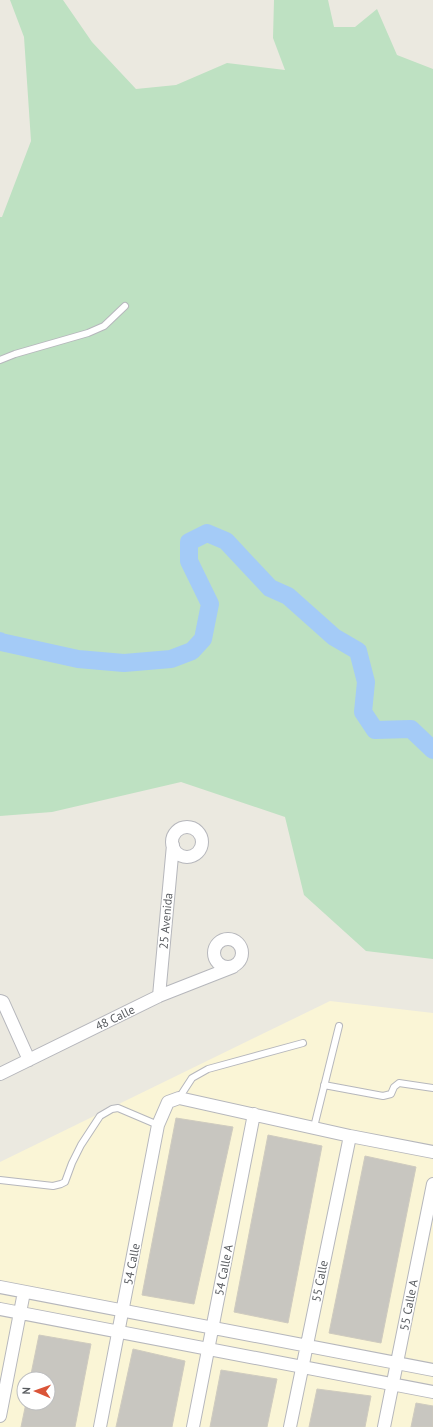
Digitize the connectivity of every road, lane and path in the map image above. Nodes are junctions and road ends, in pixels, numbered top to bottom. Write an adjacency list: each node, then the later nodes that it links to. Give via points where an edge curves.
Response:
1 (125, 306): 2 (lane, via 104,326 88,333)
2 (0, 360)
3 (173, 845): 5 (street, 25 Avenida)
4 (233, 967): 5 (street, 48 Calle)
5 (159, 996): 9 (street, 48 Calle)
6 (0, 1001): 9 (street, via 3,1002)
7 (339, 1026): 11 (lane)
8 (303, 1043): 13 (lane, via 208,1069 192,1078)
9 (29, 1060): 10 (street, 48 Calle)
10 (0, 1074)
11 (324, 1085): 12 (lane, via 382,1096 391,1094 399,1083); 16 (lane)
12 (433, 1088)
13 (174, 1100): 14 (street); 15 (street, 54 Calle)
14 (254, 1114): 16 (street); 26 (street, 54 Calle A)
15 (158, 1125): 19 (lane, via 118,1108 112,1109 100,1116 84,1140 65,1182 53,1186); 24 (street, 54 Calle)
16 (314, 1127): 17 (street)
17 (350, 1136): 18 (street); 28 (street, 55 Calle)
18 (433, 1152)
19 (0, 1180)
20 (433, 1184): 30 (street, 55 Calle A)
21 (0, 1287): 22 (street)
22 (24, 1292): 24 (street); 25 (street)
23 (0, 1309): 25 (street)
24 (124, 1310): 26 (street); 27 (street, 54 Calle)
25 (19, 1313): 27 (street); 35 (street)
26 (213, 1328): 28 (street); 29 (street, 54 Calle A)
27 (119, 1331): 29 (street); 36 (street, 54 Calle)
28 (307, 1346): 30 (street); 31 (street, 55 Calle)
29 (208, 1348): 31 (street); 37 (street, 54 Calle A)
30 (397, 1364): 32 (street); 33 (street, 55 Calle A)
31 (302, 1366): 33 (street); 38 (street, 55 Calle)
32 (433, 1370)
33 (392, 1383): 34 (street); 39 (street, 55 Calle A)
34 (433, 1392)
35 (0, 1416)
36 (100, 1427)
37 (193, 1427)
38 (290, 1427)
39 (384, 1427)

